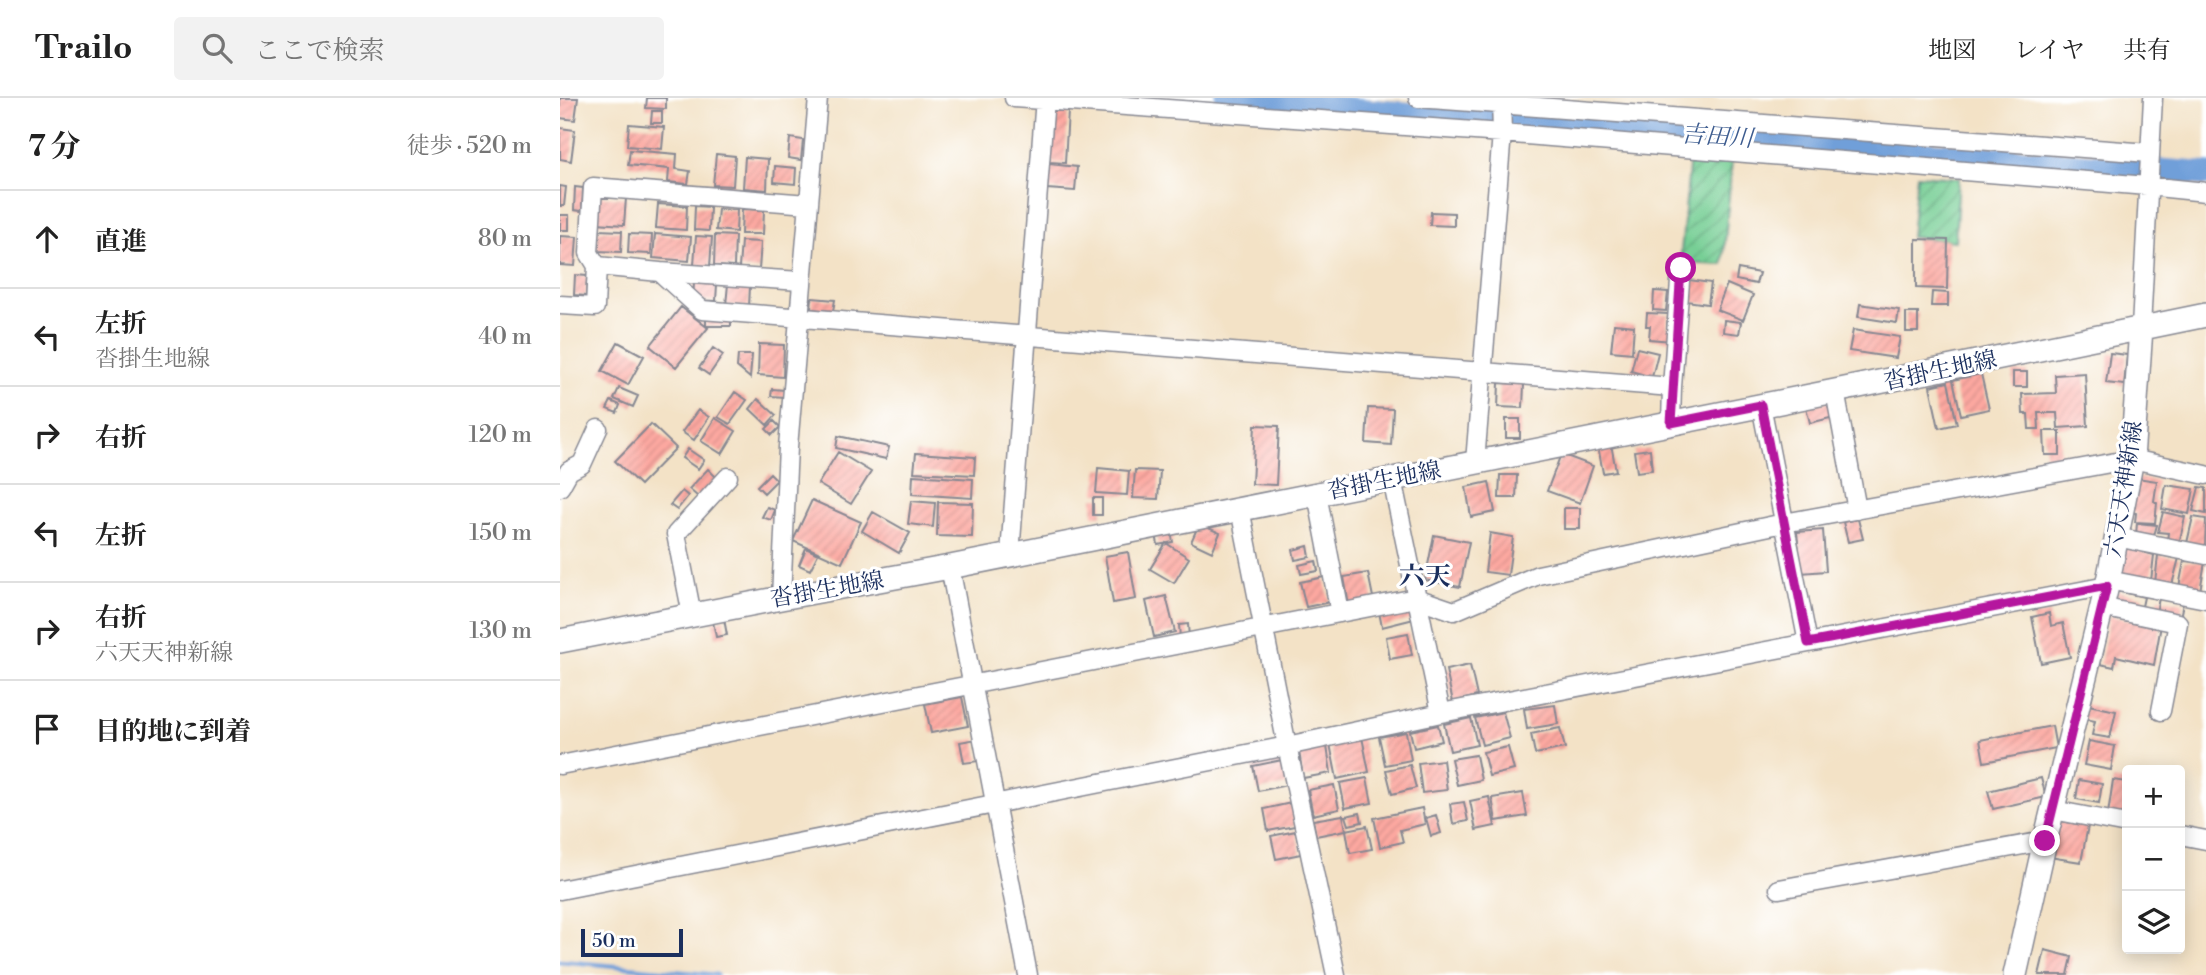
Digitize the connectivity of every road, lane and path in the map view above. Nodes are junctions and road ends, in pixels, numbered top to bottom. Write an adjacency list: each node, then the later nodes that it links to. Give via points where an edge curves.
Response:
1 (818, 98): 11 (street)
2 (1014, 98): 5 (street)
3 (1418, 98): 6 (street)
4 (2153, 98): 8 (street)
5 (1045, 99): 7 (street); 20 (street)
6 (1501, 102): 7 (street); 8 (street)
7 (1502, 133): 9 (street); 21 (street)
8 (2149, 153): 9 (street)
9 (2147, 185): 10 (street); 19 (street)
10 (2206, 192)
11 (808, 204): 12 (street, via 593,187 589,254); 15 (street)
12 (597, 266): 14 (street); 16 (street, via 595,307)
13 (1681, 268): 22 (street)
14 (660, 272): 15 (street); 18 (street, via 702,310)
15 (801, 281): 18 (street)
16 (560, 304)
17 (2206, 315): 19 (main road, 沓掛生地線)
18 (798, 319): 20 (street); 42 (street)
19 (2141, 328): 23 (main road, 沓掛生地線); 27 (main road, 六天天神新線)
20 (1028, 337): 21 (street); 38 (street)
21 (1483, 372): 22 (street); 28 (street)
22 (1672, 387): 25 (street)
23 (1835, 391): 24 (main road, 沓掛生地線); 35 (street)
24 (1761, 405): 25 (main road, 沓掛生地線); 36 (street)
25 (1671, 423): 28 (main road, 沓掛生地線)
26 (598, 429): 32 (street, via 582,464 569,471)
27 (2132, 459): 29 (street); 35 (street); 37 (main road, 六天天神新線)
28 (1475, 462): 31 (main road, 沓掛生地線)
29 (2206, 475)
30 (729, 477): 46 (street, via 676,534)
31 (1392, 479): 33 (main road, 沓掛生地線); 43 (street)
32 (560, 487)
33 (1317, 494): 34 (main road, 沓掛生地線); 45 (street)
34 (1240, 509): 38 (main road, 沓掛生地線); 47 (street)
35 (1857, 510): 36 (street)
36 (1784, 523): 43 (street, via 1538,575 1454,611); 49 (street)
37 (2116, 537): 39 (street); 41 (main road, 六天天神新線)
38 (1010, 554): 40 (main road, 沓掛生地線)
39 (2206, 555)
40 (950, 568): 42 (main road, 沓掛生地線); 50 (street)
41 (2105, 591): 44 (street); 49 (street); 51 (street, via 2178,623); 56 (main road, 六天天神新線)
42 (780, 598): 46 (main road, 沓掛生地線)
43 (1416, 598): 45 (street); 52 (street)
44 (2206, 599)
45 (1340, 613): 47 (street)
46 (692, 615): 48 (main road, 沓掛生地線)
47 (1264, 628): 50 (street); 53 (street)
48 (560, 641)
49 (1808, 643): 52 (street)
50 (972, 685): 54 (street); 55 (street)
51 (2161, 711)
52 (1441, 713): 53 (street)
53 (1287, 746): 55 (street); 64 (street)
54 (560, 765)
55 (995, 803): 62 (street); 63 (street)
56 (2053, 810): 57 (street); 60 (main road, 六天天神新線)
57 (2122, 823)
58 (2185, 836): 59 (street)
59 (2206, 840)
60 (2045, 841): 61 (street); 65 (main road, 六天天神新線)
61 (1779, 889)
62 (560, 890)
63 (1028, 975)
64 (1336, 975)
65 (2015, 975)

